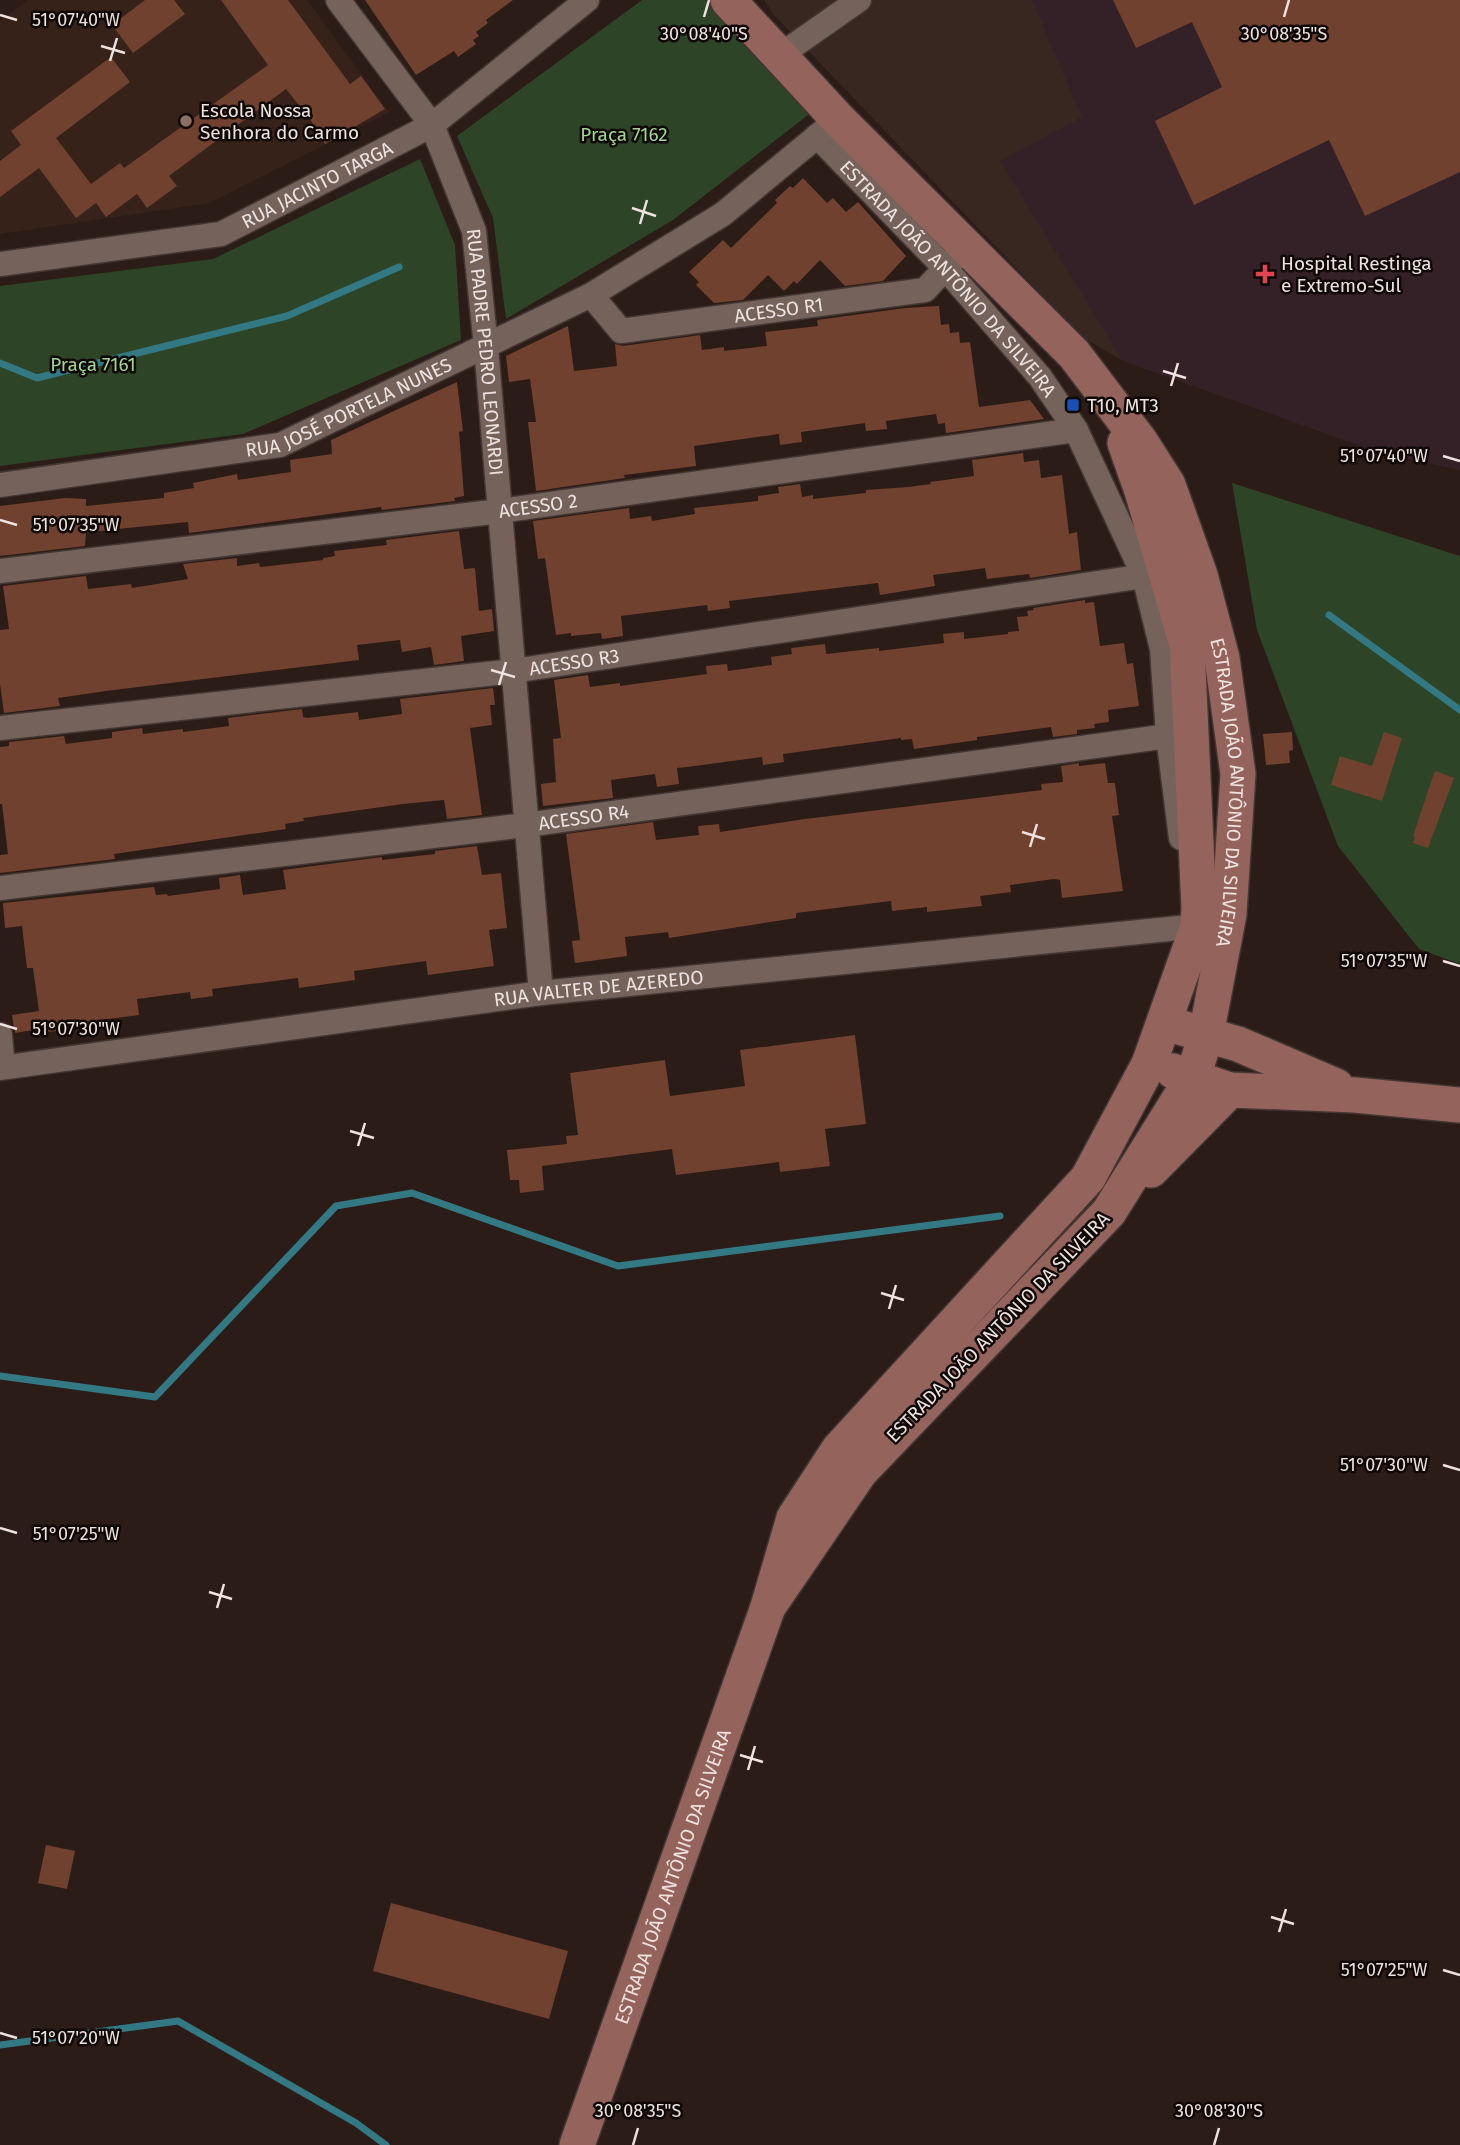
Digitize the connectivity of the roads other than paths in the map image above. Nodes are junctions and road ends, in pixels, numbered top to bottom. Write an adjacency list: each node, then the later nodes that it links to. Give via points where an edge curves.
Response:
1 (338, 0): 6 (street, RUA PADRE PEDRO LEONARDI)
2 (587, 0): 6 (street, RUA JACINTO TARGA)
3 (728, 0): 5 (main road, ESTRADA JOÃO ANTÔNIO DA SILVEIRA)
4 (859, 0): 5 (street)
5 (779, 56): 7 (main road, ESTRADA JOÃO ANTÔNIO DA SILVEIRA)
6 (432, 125): 9 (street, RUA JACINTO TARGA, via 222,234); 11 (street, RUA PADRE PEDRO LEONARDI, via 474,231)
7 (828, 127): 8 (main road, ESTRADA JOÃO ANTÔNIO DA SILVEIRA); 10 (street, RUA JOSÉ PORTELA NUNES, via 723,214)
8 (955, 258): 10 (street, ACESSO R1, via 925,290 621,331); 12 (main road, ESTRADA JOÃO ANTÔNIO DA SILVEIRA); 13 (street, ESTRADA JOÃO ANTÔNIO DA SILVEIRA)
9 (0, 264)
10 (591, 295): 11 (street, RUA JOSÉ PORTELA NUNES)
11 (486, 347): 16 (street, RUA JOSÉ PORTELA NUNES, via 280,444); 17 (street, RUA PADRE PEDRO LEONARDI)
12 (1074, 354): 13 (street); 14 (main road, ESTRADA JOÃO ANTÔNIO DA SILVEIRA)
13 (1040, 377): 15 (street, ESTRADA JOÃO ANTÔNIO DA SILVEIRA)
14 (1104, 395): 20 (main road, ESTRADA JOÃO ANTÔNIO DA SILVEIRA, via 1142,491); 26 (main road, ESTRADA JOÃO ANTÔNIO DA SILVEIRA, via 1168,485 1200,575 1222,658 1238,774)
15 (1076, 430): 17 (street, ACESSO 2); 19 (street, ESTRADA JOÃO ANTÔNIO DA SILVEIRA)
16 (0, 485)
17 (500, 511): 18 (street, ACESSO 2); 21 (street, RUA PADRE PEDRO LEONARDI)
18 (0, 571)
19 (1144, 576): 20 (street, ESTRADA JOÃO ANTÔNIO DA SILVEIRA); 21 (street, ACESSO R3)
20 (1175, 647): 23 (street, ESTRADA JOÃO ANTÔNIO DA SILVEIRA); 26 (main road, ESTRADA JOÃO ANTÔNIO DA SILVEIRA)
21 (513, 671): 22 (street, ACESSO R3); 24 (street, RUA PADRE PEDRO LEONARDI)
22 (0, 727)
23 (1168, 736): 24 (street, ACESSO R4); 26 (street, ESTRADA JOÃO ANTÔNIO DA SILVEIRA, via 1187,868)
24 (526, 825): 25 (street, ACESSO R4); 27 (street, RUA PADRE PEDRO LEONARDI)
25 (0, 888)
26 (1209, 916): 27 (street, RUA VALTER DE AZEREDO); 28 (main road, ESTRADA JOÃO ANTÔNIO DA SILVEIRA); 30 (main road)
27 (541, 993): 32 (street, RUA VALTER DE AZEREDO)
28 (1165, 1022): 30 (main road); 31 (main road, ESTRADA JOÃO ANTÔNIO DA SILVEIRA)
29 (0, 1035): 32 (street)
30 (1222, 1040): 33 (main road, ESTRADA JOÃO ANTÔNIO DA SILVEIRA); 35 (main road)
31 (1149, 1064): 33 (main road); 38 (main road, ESTRADA JOÃO ANTÔNIO DA SILVEIRA, via 1088,1178 839,1449 794,1518)
32 (2, 1068)
33 (1193, 1077): 34 (main road); 37 (main road, ESTRADA JOÃO ANTÔNIO DA SILVEIRA)
34 (1230, 1090): 35 (main road); 37 (main road)
35 (1355, 1095): 36 (main road)
36 (1460, 1105)
37 (1109, 1212): 38 (main road, ESTRADA JOÃO ANTÔNIO DA SILVEIRA, via 860,1472)
38 (768, 1606): 39 (main road, ESTRADA JOÃO ANTÔNIO DA SILVEIRA)
39 (577, 2145)

